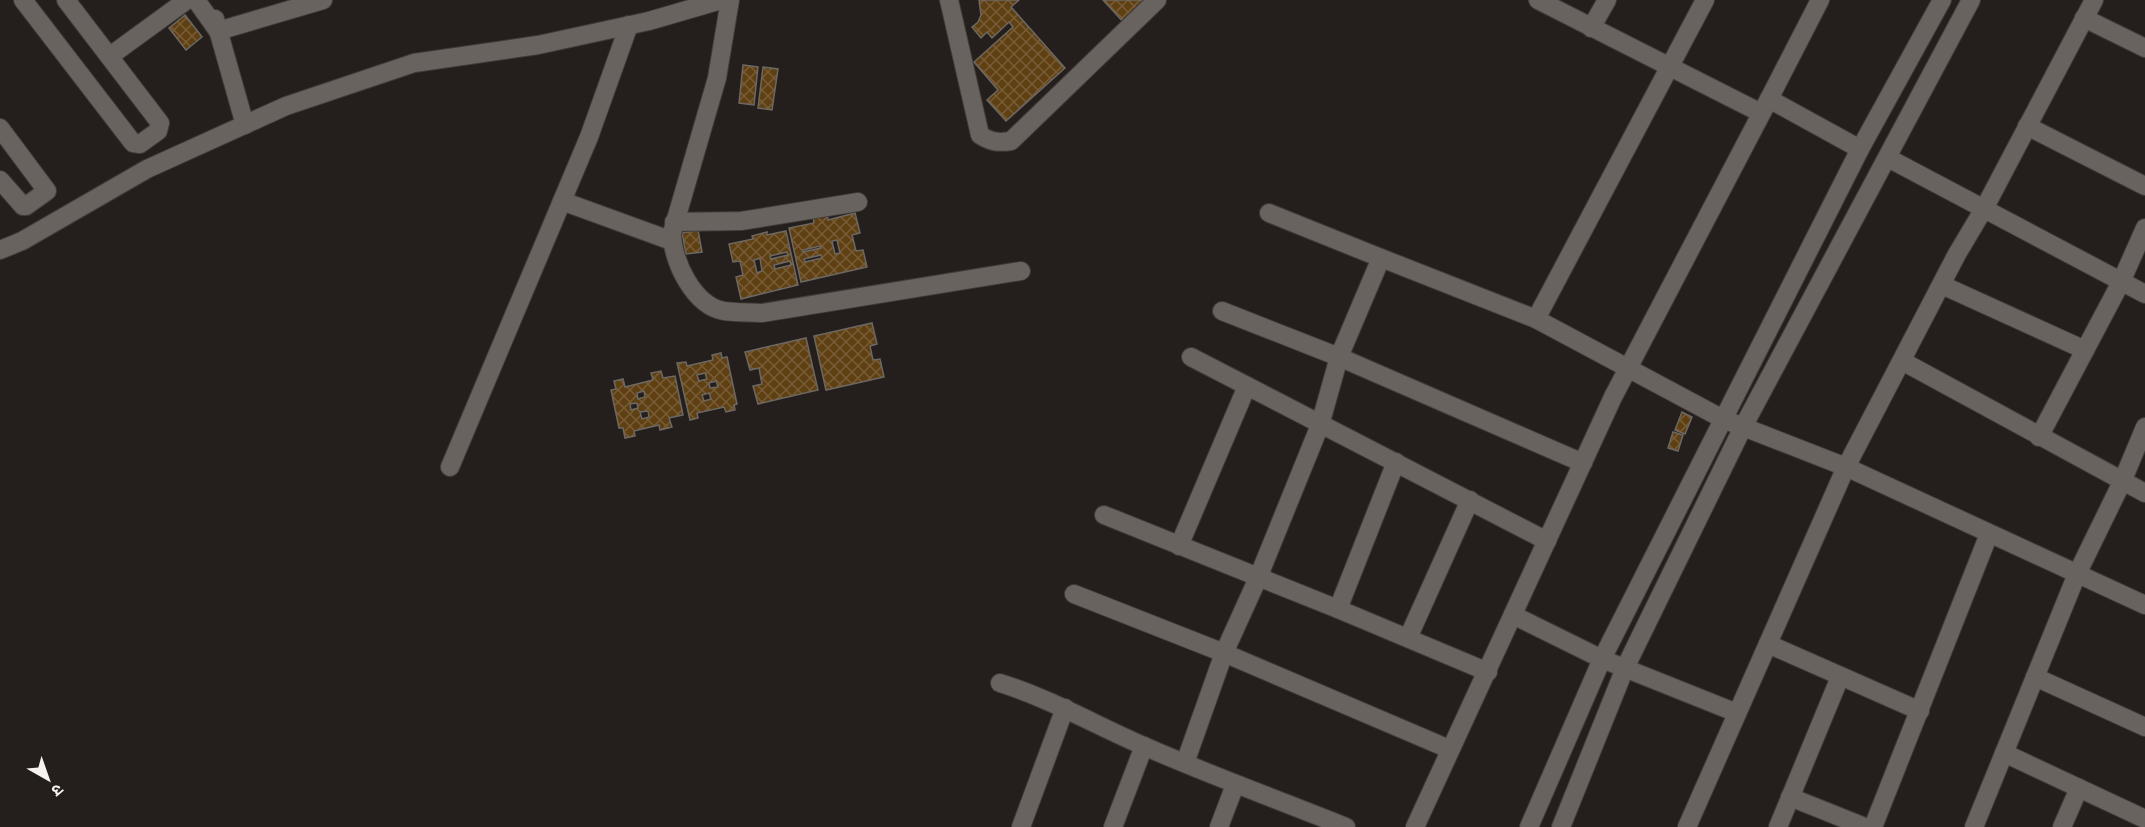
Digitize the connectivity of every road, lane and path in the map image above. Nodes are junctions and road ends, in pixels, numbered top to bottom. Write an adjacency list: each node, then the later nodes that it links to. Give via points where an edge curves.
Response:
1 (23, 0): 23 (street, via 133,143 140,144 158,131 160,123)
2 (66, 0): 23 (street)
3 (187, 0): 23 (street)
4 (196, 0): 21 (street)
5 (209, 0): 21 (street)
6 (323, 0): 21 (street)
7 (721, 0): 19 (street)
8 (730, 0): 37 (street, via 717,78)
9 (949, 0): 10 (street, via 980,135 1000,143 1011,141)
10 (1157, 0)
11 (1538, 0): 20 (street)
12 (1607, 0): 20 (street)
13 (1705, 0): 24 (street)
14 (1820, 0): 25 (street)
15 (1942, 0): 29 (street)
16 (1971, 0): 30 (street)
17 (2094, 0): 18 (street)
18 (2084, 18): 22 (street); 27 (street)
19 (629, 25): 26 (street, via 538,45 414,63 286,106); 33 (street)
20 (1592, 28): 24 (street)
21 (218, 31): 26 (street)
22 (2145, 48)
23 (110, 56)
24 (1669, 68): 25 (street); 47 (street)
25 (1765, 106): 29 (street); 52 (street)
26 (245, 124): 40 (street, via 147,169 22,242)
27 (2027, 126): 32 (street); 35 (street)
28 (0, 128): 31 (street, via 47,191 23,206)
29 (1860, 149): 54 (street)
30 (1888, 158): 35 (street); 56 (street)
31 (0, 180)
32 (2145, 186)
33 (562, 201): 39 (street); 61 (street)
34 (858, 202): 37 (street, via 741,222)
35 (1985, 207): 43 (street); 44 (street)
36 (1269, 213): 41 (street)
37 (674, 222): 39 (street)
38 (2145, 228): 43 (street)
39 (672, 241): 42 (street, via 681,272 693,289 708,304 723,311 762,313)
40 (0, 250)
41 (1380, 258): 47 (street); 50 (street)
42 (1021, 271)
43 (2121, 282): 45 (street); 48 (street)
44 (1942, 285): 48 (street); 51 (street)
45 (2145, 294)
46 (1222, 311): 50 (street)
47 (1536, 319): 52 (street)
48 (2085, 350): 58 (street)
49 (1191, 357): 53 (street)
50 (1339, 357): 55 (street); 60 (street)
51 (1902, 361): 58 (street); 62 (street)
52 (1629, 367): 54 (street); 60 (street)
53 (1247, 387): 55 (street); 69 (street)
54 (1723, 419): 56 (street); 79 (street)
55 (1320, 425): 59 (street); 71 (street)
56 (1743, 427): 62 (street); 80 (street)
57 (2145, 427): 63 (street)
58 (2039, 437): 63 (street)
59 (1396, 462): 65 (street); 74 (street)
60 (1582, 464): 68 (street)
61 (450, 467)
62 (1846, 467): 67 (street); 77 (street)
63 (2122, 482): 64 (street); 70 (street)
64 (2145, 492)
65 (1470, 500): 68 (street); 76 (street)
66 (1104, 515): 69 (street)
67 (1989, 534): 70 (street); 86 (street)
68 (1547, 541): 75 (street)
69 (1179, 546): 71 (street)
70 (2078, 574): 73 (street); 83 (street)
71 (1258, 578): 74 (street); 78 (street)
72 (1074, 594): 78 (street)
73 (2145, 606)
74 (1338, 609): 76 (street)
75 (1513, 615): 79 (street); 81 (street)
76 (1408, 638): 81 (street)
77 (1768, 644): 82 (street); 87 (street)
78 (1224, 653): 90 (street); 92 (street)
79 (1602, 659): 80 (street); 103 (street)
80 (1625, 669): 87 (street); 104 (street)
81 (1488, 672): 90 (street)
82 (1840, 676): 86 (street); 95 (street)
83 (2036, 677): 88 (street); 91 (street)
84 (1000, 683): 85 (street)
85 (1065, 708): 89 (street); 98 (street)
86 (1920, 711): 108 (street)
87 (1737, 713): 105 (street)
88 (2145, 727)
89 (1144, 746): 92 (street); 99 (street)
90 (1449, 749): 102 (street)
91 (2004, 753): 94 (street); 109 (street)
92 (1185, 764): 93 (street)
93 (1235, 785): 97 (street); 100 (street)
94 (2079, 788): 96 (street); 110 (street)
95 (1790, 797): 106 (street); 107 (street)
96 (2145, 819)
97 (1309, 820): 101 (street)
98 (1021, 827)
99 (1113, 827)
100 (1219, 827)
101 (1346, 827)
102 (1415, 827)
103 (1529, 827)
104 (1561, 827)
105 (1687, 827)
106 (1778, 827)
107 (1865, 827)
108 (1873, 827)
109 (1974, 827)
110 (2061, 827)

